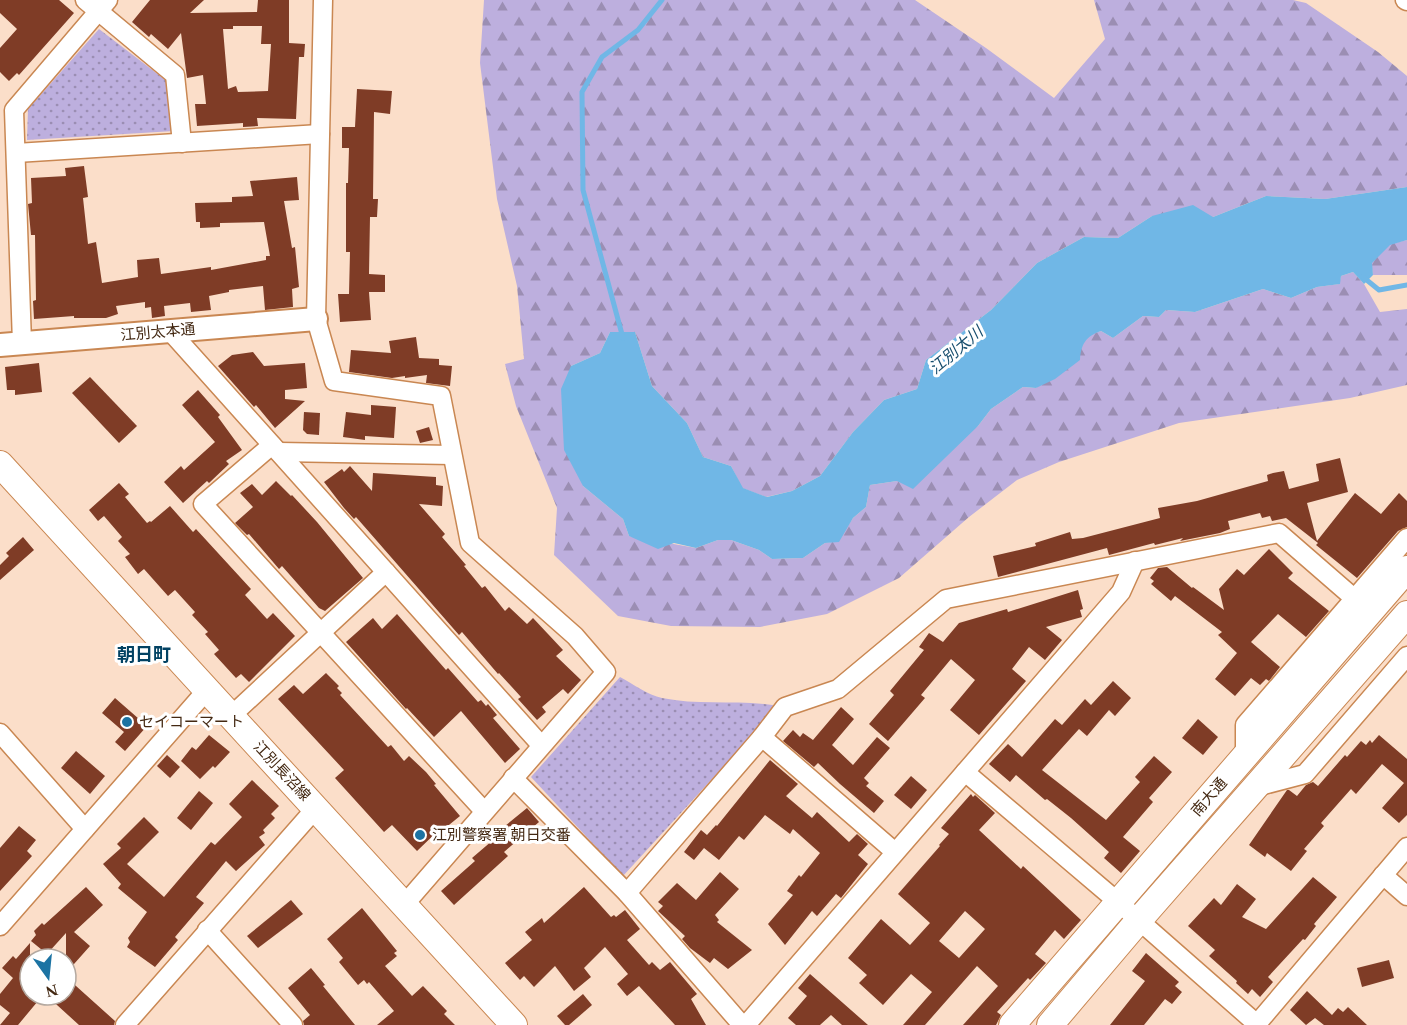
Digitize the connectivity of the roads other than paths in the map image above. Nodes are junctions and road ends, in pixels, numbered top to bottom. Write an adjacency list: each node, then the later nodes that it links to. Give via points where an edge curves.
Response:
1 (323, 0): 3 (street)
2 (97, 4): 4 (street, via 175,75); 5 (street, via 14,110)
3 (320, 134): 4 (street); 6 (street)
4 (183, 143): 5 (street)
5 (16, 153): 8 (street)
6 (316, 319): 7 (street, 江別太本通); 10 (street, via 334,381 441,396)
7 (170, 331): 8 (street, 江別太本通); 9 (street)
8 (11, 344)
9 (276, 449): 10 (street); 15 (street); 18 (street, via 203,504)
10 (452, 455): 24 (street, via 470,543 575,636 606,672)
11 (0, 464): 20 (main road, 江別長沼線)
12 (1407, 538): 16 (street)
13 (1135, 561): 16 (street, via 1279,533); 23 (street, via 946,599 837,689 785,707); 26 (street, via 1121,592)
14 (1407, 569): 25 (main road, 南大通)
15 (386, 572): 18 (street); 24 (street)
16 (1355, 599): 25 (street, via 1245,725)
17 (1407, 614): 28 (main road, 南大通)
18 (321, 633): 21 (street); 30 (street)
19 (1407, 656): 28 (street, via 1305,774)
20 (207, 690): 21 (main road, 江別長沼線); 31 (street)
21 (231, 716): 29 (main road, 江別長沼線)
22 (0, 733): 31 (street)
23 (762, 737): 33 (street); 35 (street)
24 (541, 745): 27 (street)
25 (1245, 756): 37 (main road, 南大通)
26 (965, 772): 33 (street); 37 (street)
27 (513, 778): 30 (street); 35 (street)
28 (1256, 787): 39 (main road, 南大通)
29 (316, 808): 38 (main road, 江別長沼線); 41 (street)
30 (484, 811): 38 (street)
31 (85, 829): 40 (street)
32 (1407, 847): 34 (street)
33 (895, 852): 45 (street)
34 (1383, 875): 36 (street); 48 (street)
35 (627, 893): 45 (street)
36 (1407, 896)
37 (1118, 902): 39 (street); 46 (main road, 南大通)
38 (404, 905): 44 (main road, 江別長沼線)
39 (1139, 920): 47 (main road, 南大通); 48 (street)
40 (0, 926)
41 (207, 930): 42 (street); 43 (street)
42 (125, 1025)
43 (293, 1025)
44 (514, 1025)
45 (744, 1025)
46 (1012, 1025)
47 (1050, 1025)
48 (1257, 1025)

